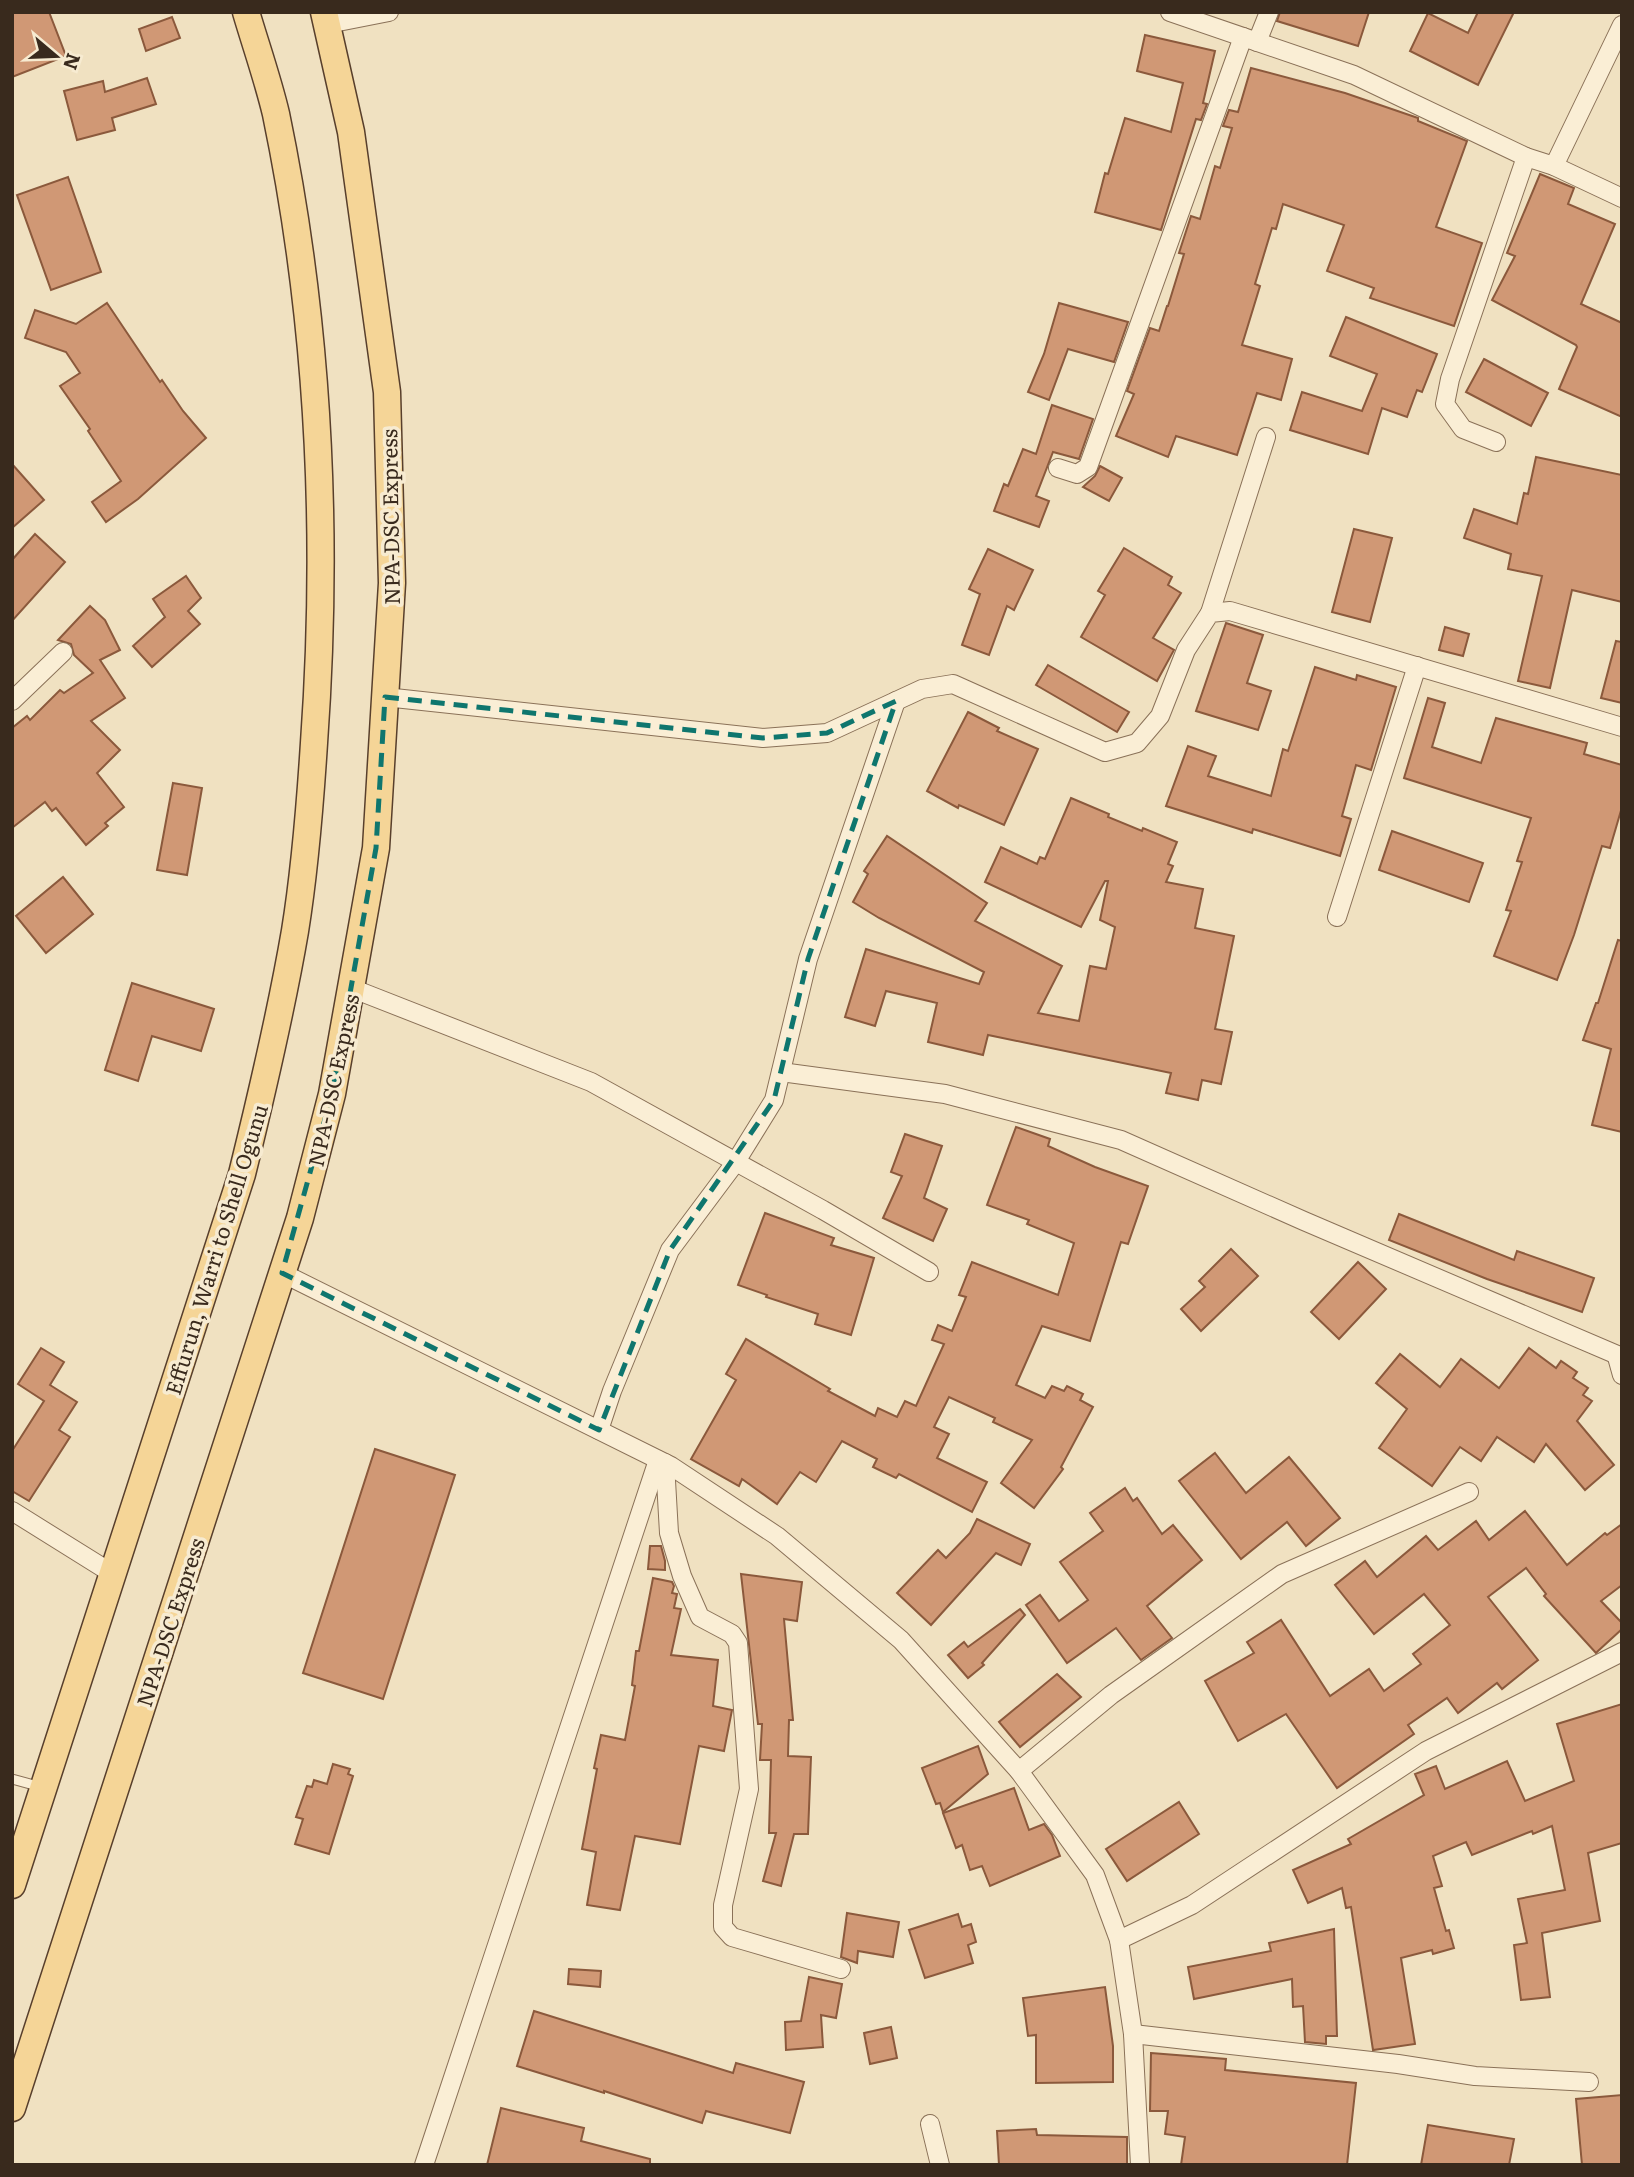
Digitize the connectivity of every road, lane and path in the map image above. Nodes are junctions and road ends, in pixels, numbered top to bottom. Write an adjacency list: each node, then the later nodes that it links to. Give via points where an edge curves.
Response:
1 (246, 12): 33 (main road, Effurun, Warri to Shell Ogunu, via 275,112 301,255 317,414 321,563 309,815 295,929 242,1174)
2 (389, 12): 5 (street)
3 (1170, 12): 7 (street)
4 (1269, 12): 7 (street)
5 (326, 18): 17 (main road, NPA-DSC Express, via 351,132 387,392 392,583)
6 (1622, 25): 9 (street)
7 (1250, 40): 8 (street, via 1354,75); 13 (street, via 1088,467 1077,474)
8 (1526, 157): 9 (street); 12 (street, via 1450,379 1446,404 1463,429)
9 (1554, 166): 10 (street)
10 (1622, 198)
11 (1266, 437): 14 (street)
12 (1496, 442)
13 (1058, 468)
14 (1210, 613): 16 (street, via 1230,611); 19 (street, via 1186,650 1160,716 1137,743 1116,749 1105,752 953,684 922,689)
15 (63, 652): 18 (street)
16 (1417, 666): 20 (street); 21 (street)
17 (385, 696): 19 (street, via 763,737 827,733); 22 (main road, NPA-DSC Express, via 376,848)
18 (12, 701)
19 (896, 701): 23 (street, via 808,959)
20 (1622, 727)
21 (1337, 917)
22 (351, 988): 24 (street, via 591,1082); 26 (main road, NPA-DSC Express, via 332,1094)
23 (781, 1072): 24 (street, via 774,1100); 27 (street, via 945,1094 1121,1140)
24 (735, 1163): 25 (street); 29 (street, via 670,1250)
25 (929, 1272)
26 (282, 1273): 29 (street); 43 (main road, NPA-DSC Express)
27 (1619, 1357): 28 (street)
28 (1622, 1375)
29 (598, 1430): 30 (street)
30 (662, 1461): 35 (street, via 776,1536 901,1640); 40 (street, via 669,1534 682,1576 700,1617 732,1634 737,1643 749,1789 723,1905 723,1927 732,1937); 45 (street)
31 (1469, 1492): 35 (street, via 1282,1574 1111,1695)
32 (12, 1511): 33 (street)
33 (113, 1574): 37 (main road, Effurun, Warri to Shell Ogunu)
34 (1622, 1652): 39 (street, via 1426,1751 1192,1905)
35 (1018, 1771): 39 (street, via 1095,1875)
36 (12, 1779): 37 (lane)
37 (44, 1788): 38 (main road, Effurun, Warri to Shell Ogunu)
38 (12, 1885)
39 (1119, 1940): 41 (street)
40 (841, 1969)
41 (1133, 2034): 42 (street, via 1475,2076); 47 (street)
42 (1589, 2082)
43 (12, 2108)
44 (930, 2124): 46 (street)
45 (424, 2165)
46 (940, 2165)
47 (1140, 2165)

